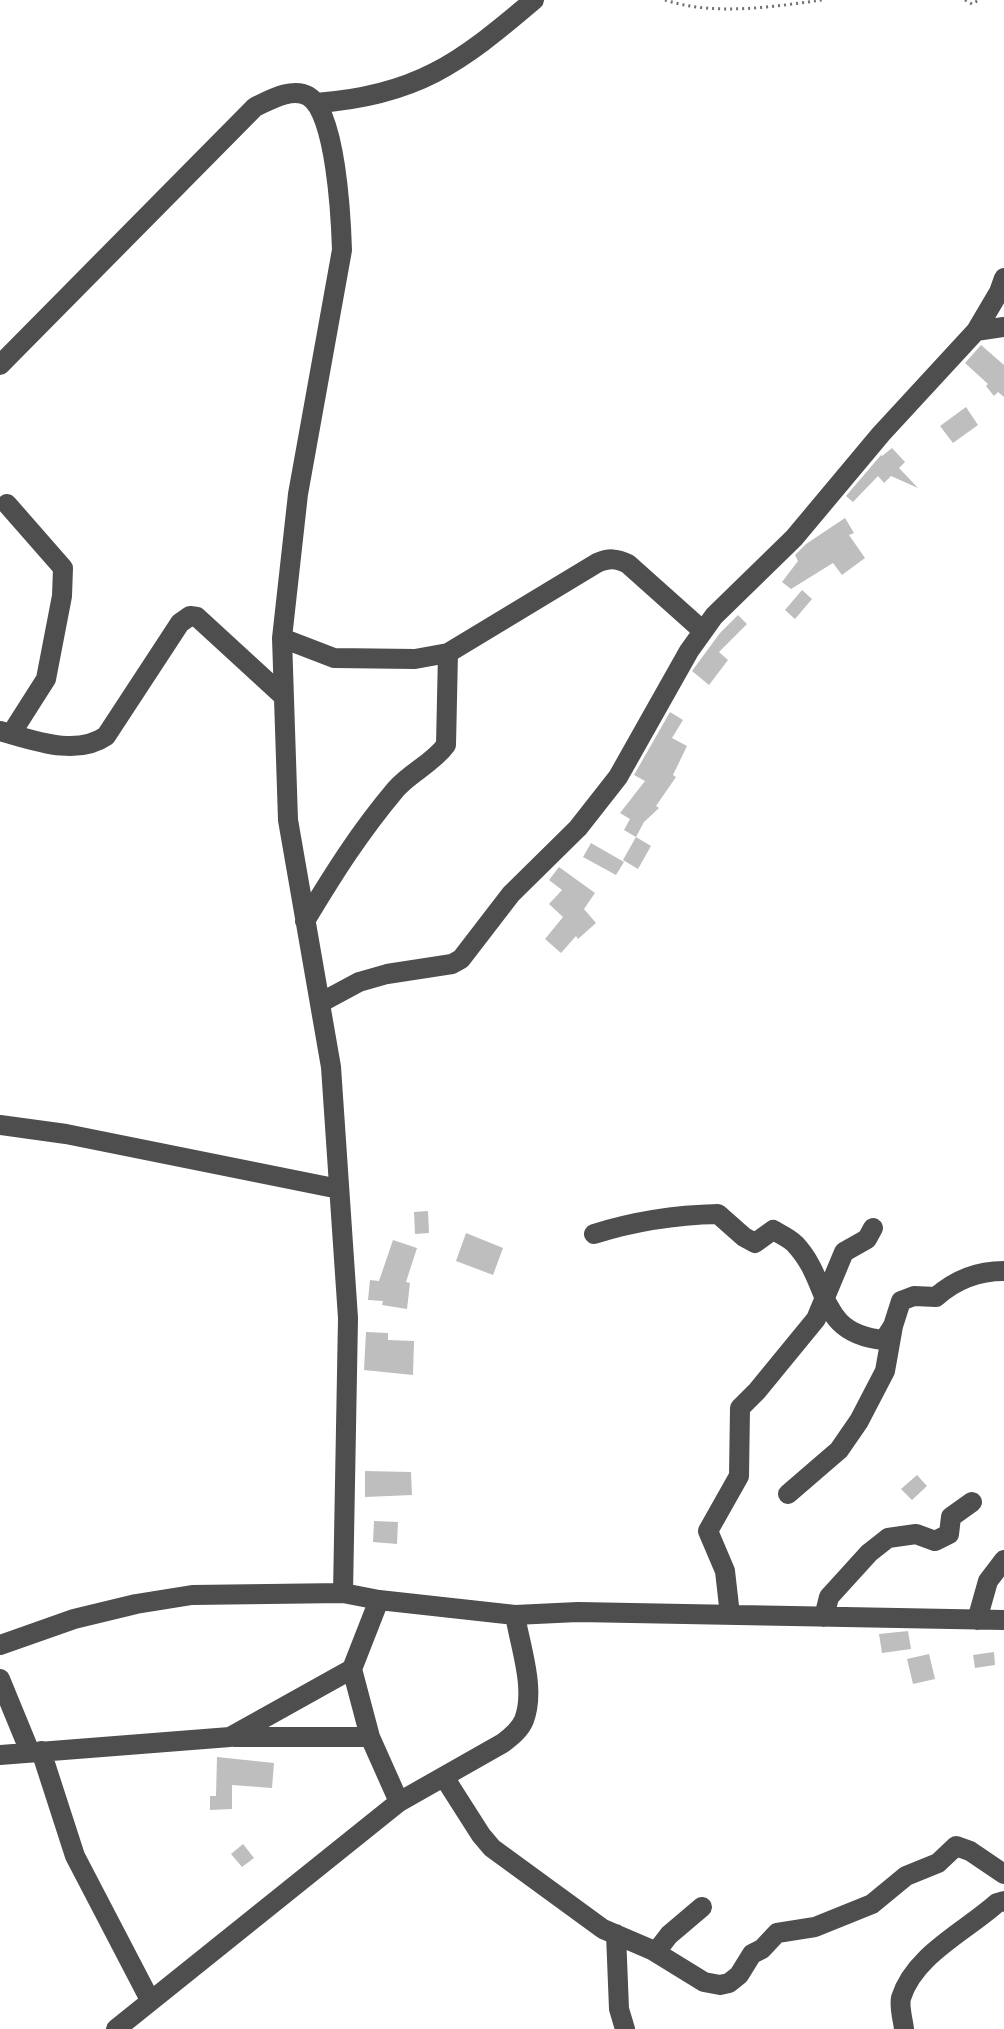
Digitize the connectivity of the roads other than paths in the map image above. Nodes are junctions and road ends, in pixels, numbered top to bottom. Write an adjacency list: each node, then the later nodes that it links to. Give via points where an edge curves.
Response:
1 (534, 0): 2 (street, via 457,62 419,81 356,100)
2 (316, 103): 6 (street, via 292,93 255,107); 9 (street, via 328,130 342,250 298,494)
3 (1004, 278): 5 (street)
4 (1004, 327): 5 (street)
5 (976, 331): 8 (street, via 794,538)
6 (0, 365)
7 (7, 504): 12 (street, via 63,568 46,679)
8 (703, 631): 10 (street, via 628,564 606,559); 14 (street, via 618,777 578,828 511,894 461,959 359,982)
9 (282, 638): 10 (street, via 334,658 415,659); 11 (street)
10 (448, 653): 13 (street, via 446,745 399,786 351,845)
11 (282, 695): 12 (street, via 190,616 180,623 106,736 71,747); 13 (street, via 288,820)
12 (5, 733)
13 (305, 921): 14 (street)
14 (320, 1003): 16 (street, via 331,1067)
15 (0, 1125): 16 (street)
16 (339, 1189): 25 (street, via 348,1318)
17 (873, 1228): 20 (street, via 867,1239 844,1252)
18 (594, 1234): 20 (street, via 650,1219 718,1214 755,1243 773,1230 794,1242)
19 (1004, 1271): 21 (street, via 953,1281 936,1297 901,1301)
20 (826, 1298): 21 (street, via 830,1313 865,1338 884,1340); 28 (street, via 816,1319 740,1408 739,1476 708,1531 725,1571)
21 (893, 1326): 22 (street, via 885,1371 859,1421 839,1450)
22 (788, 1494)
23 (972, 1502): 29 (street, via 951,1517 949,1534 935,1541 916,1534 888,1538 829,1597)
24 (1004, 1560): 30 (street, via 988,1581)
25 (343, 1593): 26 (street); 32 (street, via 192,1595 74,1619)
26 (379, 1600): 27 (street); 33 (street)
27 (515, 1615): 28 (street); 39 (street, via 528,1692 523,1723 503,1743)
28 (730, 1615): 29 (street)
29 (824, 1617): 30 (street)
30 (977, 1620): 31 (street)
31 (1004, 1620)
32 (0, 1645)
33 (352, 1669): 35 (street); 36 (street)
34 (0, 1679): 37 (street)
35 (230, 1737): 36 (street); 37 (street)
36 (370, 1737): 40 (street)
37 (36, 1752): 38 (street); 46 (street, via 75,1856)
38 (0, 1755)
39 (444, 1777): 40 (street); 44 (street, via 492,1848)
40 (399, 1802): 46 (street)
41 (1004, 1874): 45 (street, via 956,1846 872,1904 815,1927 777,1933 729,1983 697,1978)
42 (1004, 1901): 49 (street, via 943,1945 911,1977 900,2001)
43 (702, 1907): 45 (street)
44 (616, 1934): 45 (street); 48 (street, via 619,2009)
45 (656, 1952)
46 (150, 2000): 47 (street)
47 (116, 2029)
48 (625, 2029)
49 (904, 2029)

